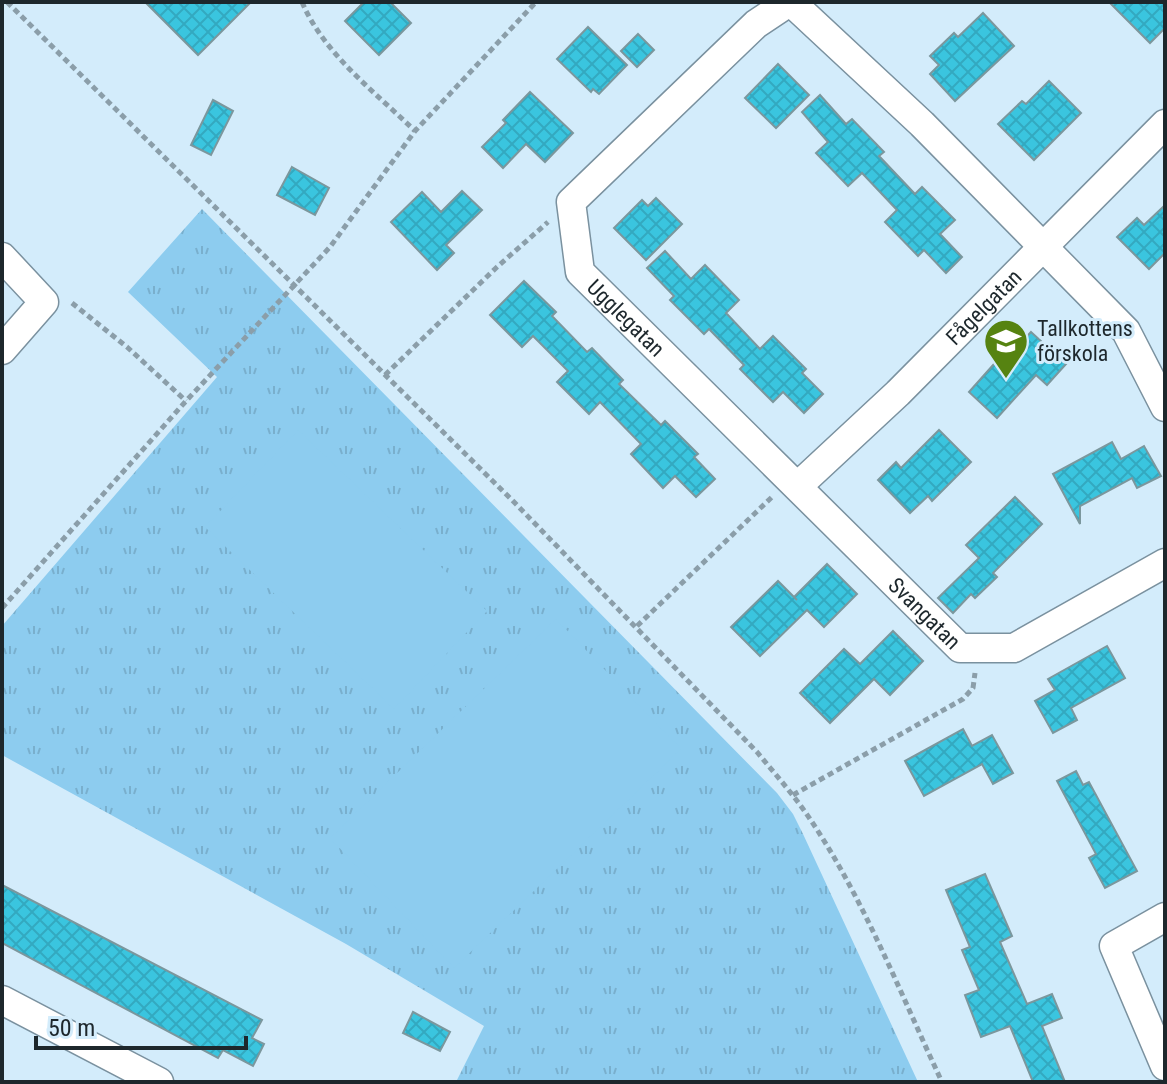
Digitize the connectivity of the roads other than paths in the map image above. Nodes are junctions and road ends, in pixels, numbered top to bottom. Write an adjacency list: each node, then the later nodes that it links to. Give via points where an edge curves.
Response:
1 (790, 2): 3 (street); 7 (street, Ugglegatan, via 756,24 571,202 580,272)
2 (1165, 124): 3 (street, Fågelgatan)
3 (1044, 246): 6 (street, via 1126,331); 7 (street, Fågelgatan)
4 (2, 257): 5 (street, via 44,302)
5 (2, 350)
6 (1165, 407)
7 (798, 486): 8 (street, Svangatan, via 960,648 1014,648)
8 (1165, 563)
9 (1165, 917): 11 (street, via 1114,946)
10 (2, 1000): 12 (street)
11 (1165, 1066)
12 (159, 1082)

